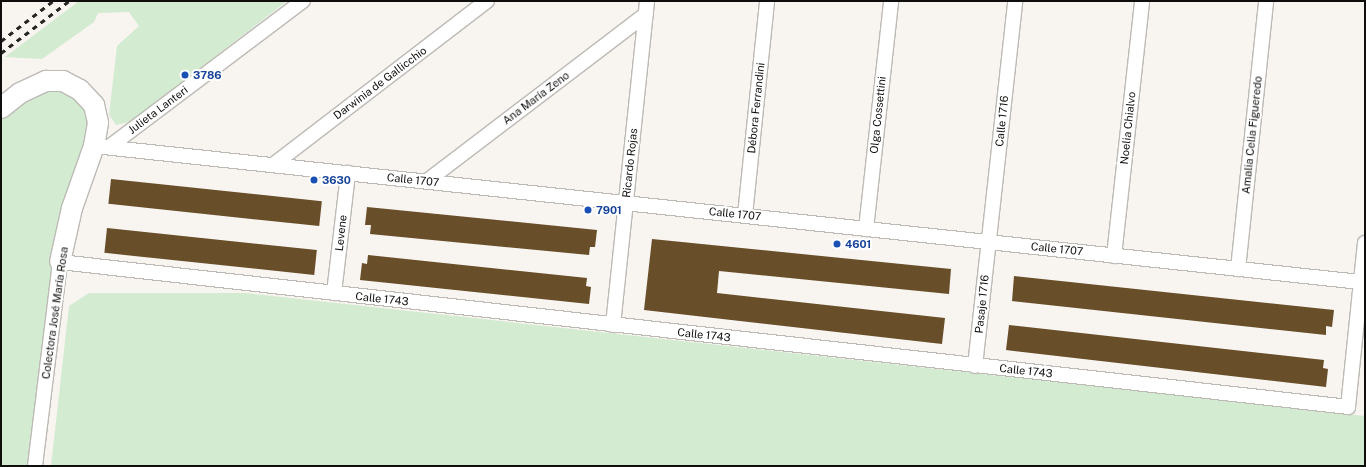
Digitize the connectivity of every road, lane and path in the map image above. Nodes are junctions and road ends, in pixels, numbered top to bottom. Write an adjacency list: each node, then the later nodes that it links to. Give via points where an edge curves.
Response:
1 (303, 1): 10 (street, Julieta Lanteri)
2 (488, 1): 11 (street, Darwinia de Gallicchio)
3 (767, 1): 15 (street, Débora Ferrandini)
4 (891, 1): 16 (street, Olga Cossettini)
5 (1015, 1): 17 (street, Calle 1716)
6 (1142, 1): 19 (street, Noelia Chialvo)
7 (1266, 1): 21 (street, Amalia Celia Figueredo)
8 (646, 8): 13 (street, Ana María Zeno); 14 (street, Ricardo Rojas)
9 (1, 108): 10 (main road, Colectora José María Rosa, via 20,92 46,81 63,82 80,90 94,105)
10 (101, 147): 11 (street, Calle 1707); 20 (main road, Colectora José María Rosa, via 72,208)
11 (273, 165): 12 (street, Calle 1707)
12 (348, 173): 13 (street, Calle 1707); 23 (street, Levene)
13 (427, 181): 14 (street, Calle 1707)
14 (626, 203): 15 (street, Calle 1707); 24 (street, Ricardo Rojas)
15 (745, 215): 16 (street, Calle 1707)
16 (866, 229): 17 (street, Calle 1707)
17 (989, 242): 19 (street, Calle 1707); 25 (street, Pasaje 1716)
18 (1365, 243): 22 (street)
19 (1114, 256): 21 (street, Calle 1707)
20 (60, 262): 23 (street, Calle 1743); 26 (street, Colectora José María Rosa)
21 (1238, 269): 22 (street, Calle 1707)
22 (1361, 282): 25 (street, Calle 1743, via 1348,408)
23 (334, 293): 24 (street, Calle 1743)
24 (613, 325): 25 (street, Calle 1743)
25 (975, 366)
26 (35, 466)

